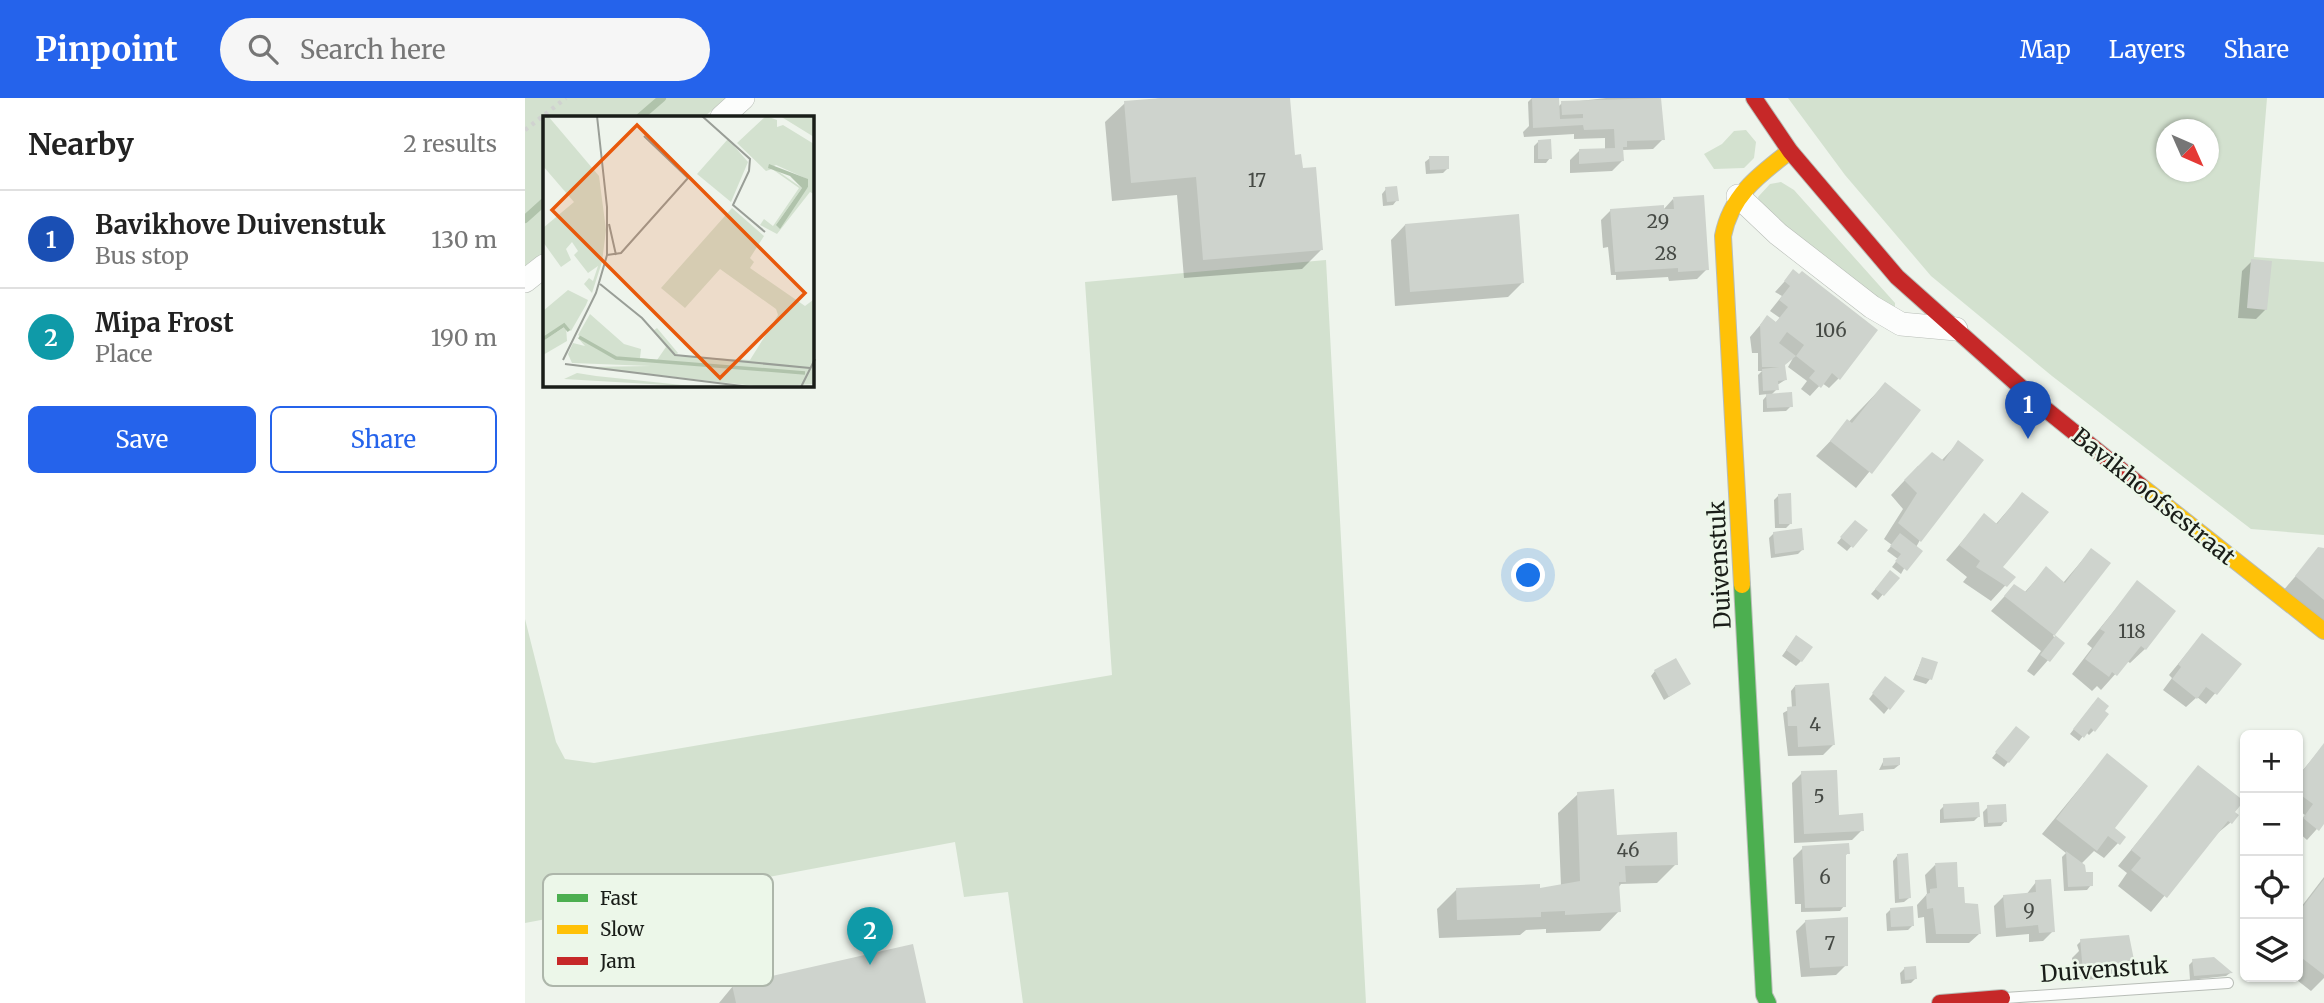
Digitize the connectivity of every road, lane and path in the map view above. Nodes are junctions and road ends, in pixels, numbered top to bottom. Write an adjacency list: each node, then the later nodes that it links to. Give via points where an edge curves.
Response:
1 (566, 98): 5 (path)
2 (743, 98): 4 (street)
3 (1754, 98): 6 (street, Bavikhoofsestraat)
4 (723, 116)
5 (525, 130)
6 (1790, 151): 7 (street, Duivenstuk); 10 (street, Bavikhoofsestraat, via 1897,276)
7 (1738, 196): 10 (street, via 1778,234 1872,307 1901,324); 14 (street, Duivenstuk, via 1725,216 1723,236 1764,995)
8 (543, 267): 9 (street)
9 (525, 281)
10 (1956, 329): 11 (street, Bavikhoofsestraat, via 2044,408)
11 (2324, 631)
12 (2228, 983): 13 (lane, Duivenstuk)
13 (2002, 998): 15 (street, Duivenstuk)
14 (1768, 1003)
15 (1940, 1003)

